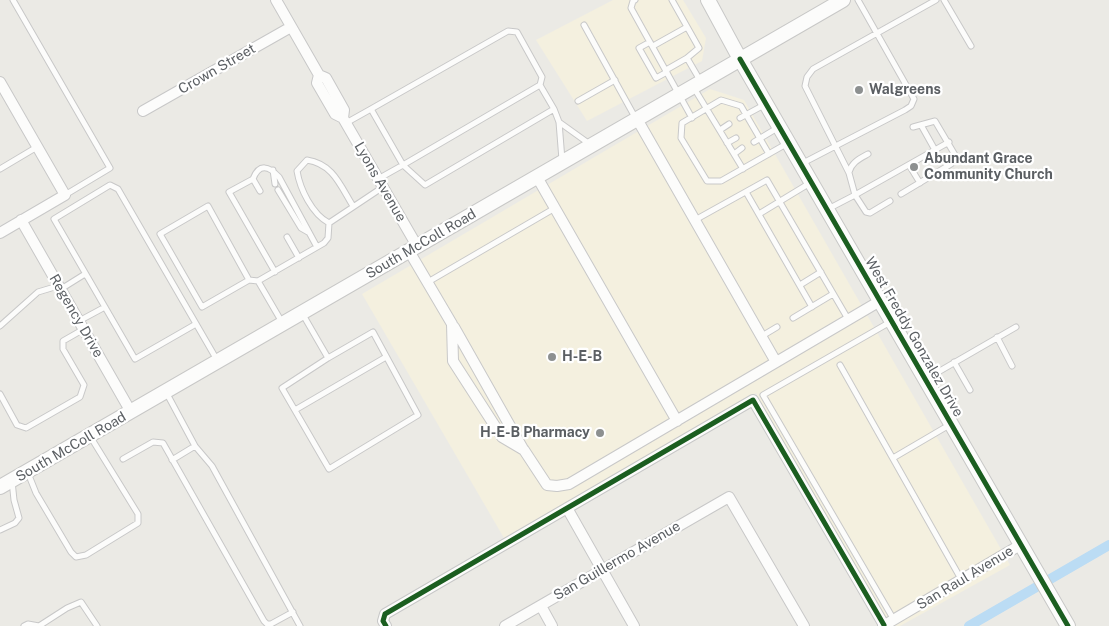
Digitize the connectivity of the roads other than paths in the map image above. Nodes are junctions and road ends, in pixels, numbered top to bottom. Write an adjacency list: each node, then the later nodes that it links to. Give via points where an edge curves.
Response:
1 (13, 0): 75 (lane, via 110,168)
2 (276, 0): 11 (street, Lyons Avenue)
3 (635, 0): 14 (lane, via 632,8)
4 (672, 0): 12 (lane)
5 (708, 0): 17 (main road, West Freddy Gonzalez Drive)
6 (843, 0): 17 (main road, South McColl Road)
7 (858, 0): 13 (lane)
8 (936, 0): 13 (lane)
9 (944, 0): 15 (lane)
10 (584, 24): 19 (lane)
11 (291, 27): 29 (street, Crown Street); 34 (street, Lyons Avenue, via 319,76 326,78 344,110)
12 (687, 27): 14 (lane); 16 (lane, via 699,48)
13 (877, 33): 49 (lane, via 813,69 807,76 805,86); 49 (lane, via 914,99 905,110)
14 (652, 44): 18 (lane); 18 (lane, via 639,48 656,78)
15 (971, 46)
16 (687, 58): 18 (lane); 21 (lane)
17 (740, 59): 21 (main road, South McColl Road); 25 (main road, West Freddy Gonzalez Drive)
18 (667, 71): 23 (lane)
19 (615, 80): 24 (lane); 33 (lane)
20 (0, 82): 50 (street)
21 (697, 84): 23 (main road, South McColl Road); 26 (lane)
22 (540, 85): 27 (lane, via 542,77 517,32 508,31); 28 (lane); 59 (lane)
23 (679, 95): 31 (lane); 33 (main road, South McColl Road)
24 (578, 101)
25 (766, 103): 30 (lane); 38 (main road, West Freddy Gonzalez Drive)
26 (707, 108): 30 (lane, via 722,100 741,106); 31 (lane); 41 (lane)
27 (371, 109): 34 (lane); 59 (lane)
28 (554, 109): 35 (lane); 59 (lane, via 425,185)
29 (143, 111)
30 (746, 115): 32 (lane); 40 (lane)
31 (692, 118): 62 (lane, via 682,123 681,138 707,181 721,181)
32 (740, 118)
33 (637, 119): 51 (main road, South McColl Road); 84 (street)
34 (344, 121): 68 (street, Lyons Avenue)
35 (559, 122): 51 (lane); 57 (lane)
36 (729, 124): 41 (lane)
37 (921, 125): 39 (lane); 48 (lane, via 935,121); 53 (lane)
38 (779, 127): 44 (lane); 47 (main road, West Freddy Gonzalez Drive)
39 (913, 127)
40 (753, 128): 42 (lane); 44 (lane)
41 (720, 130): 45 (lane)
42 (748, 131)
43 (736, 138): 45 (lane)
44 (760, 138): 46 (lane); 55 (lane)
45 (727, 142): 54 (lane)
46 (754, 142)
47 (789, 142): 55 (lane); 58 (main road, West Freddy Gonzalez Drive)
48 (949, 142): 53 (lane); 69 (lane, via 955,155 951,164)
49 (836, 145): 58 (lane); 64 (lane)
50 (37, 146): 61 (lane); 75 (street)
51 (592, 146): 57 (main road, South McColl Road)
52 (742, 148): 54 (lane)
53 (935, 150): 60 (lane)
54 (734, 154): 62 (lane)
55 (769, 154): 62 (lane)
56 (868, 154): 64 (lane, via 856,161)
57 (562, 162): 65 (main road, South McColl Road)
58 (801, 164): 67 (main road, West Freddy Gonzalez Drive)
59 (403, 165): 68 (lane)
60 (909, 165): 69 (lane); 76 (lane)
61 (0, 169)
62 (743, 169)
63 (273, 170): 66 (lane, via 262,168); 70 (lane); 87 (lane)
64 (849, 173): 76 (lane)
65 (537, 177): 80 (street); 94 (main road, South McColl Road)
66 (254, 179): 72 (lane); 98 (lane, via 229,192)
67 (812, 182): 78 (lane); 81 (main road, West Freddy Gonzalez Drive)
68 (380, 183): 79 (lane); 94 (street, Lyons Avenue)
69 (920, 183): 74 (lane)
70 (275, 184)
71 (278, 190): 87 (lane, via 301,228)
72 (260, 191)
73 (746, 192): 78 (lane, via 767,180); 82 (lane); 84 (lane)
74 (901, 194)
75 (65, 195): 83 (street)
76 (855, 195): 77 (lane, via 870,213); 81 (lane)
77 (890, 201)
78 (780, 202): 82 (lane); 99 (lane, via 791,226)
79 (353, 206): 85 (lane); 85 (lane, via 333,174 318,162 307,160 296,171 298,179 316,212)
80 (555, 208): 103 (lane); 137 (street)
81 (828, 210): 107 (main road, West Freddy Gonzalez Drive)
82 (759, 214): 90 (lane)
83 (21, 220): 86 (street); 105 (street, Regency Drive)
84 (695, 221): 121 (street)
85 (329, 222): 92 (lane, via 328,238)
86 (0, 233)
87 (310, 233): 92 (lane)
88 (779, 233): 90 (lane)
89 (286, 237): 96 (lane)
90 (772, 237): 93 (lane)
91 (785, 244): 93 (lane)
92 (317, 247): 96 (lane)
93 (778, 248): 97 (lane)
94 (413, 249): 103 (street, Lyons Avenue); 110 (main road, South McColl Road)
95 (791, 254): 97 (lane)
96 (299, 258): 98 (lane)
97 (784, 258): 104 (lane)
98 (275, 272): 102 (lane)
99 (821, 272): 104 (lane); 106 (lane)
100 (86, 274): 105 (lane); 108 (lane); 114 (lane, via 54,219 110,185 118,189)
101 (249, 280): 101 (lane, via 202,307 160,234 208,206); 102 (lane)
102 (258, 282): 115 (lane)
103 (427, 282): 116 (street, Lyons Avenue)
104 (800, 285): 109 (lane)
105 (60, 287): 117 (street, Regency Drive); 118 (lane, via 38,292)
106 (833, 294): 109 (lane); 112 (lane)
107 (880, 301): 112 (street); 113 (main road, West Freddy Gonzalez Drive)
108 (105, 307): 114 (lane, via 135,359); 117 (lane)
109 (812, 307): 111 (lane)
110 (302, 313): 115 (main road, South McColl Road); 124 (lane)
111 (793, 318)
112 (848, 320): 126 (street)
113 (892, 321): 130 (main road, West Freddy Gonzalez Drive); 134 (lane)
114 (196, 324): 125 (lane)
115 (283, 324): 125 (main road, South McColl Road)
116 (452, 324): 141 (street, Lyons Avenue); 141 (street, via 453,361 502,437)
117 (81, 325): 133 (lane, via 62,341 63,349 84,385 80,398 26,428 17,425); 136 (street, Regency Drive)
118 (0, 326)
119 (1016, 327): 122 (lane)
120 (777, 328): 121 (lane)
121 (762, 336): 126 (street)
122 (997, 337): 127 (lane); 129 (lane)
123 (386, 357): 124 (lane, via 373,332); 135 (lane); 135 (lane, via 418,415 329,469)
124 (328, 358): 135 (lane, via 282,388)
125 (218, 361): 132 (main road, South McColl Road)
126 (776, 362): 137 (street)
127 (954, 362): 130 (lane); 131 (lane)
128 (840, 365): 142 (lane)
129 (1012, 366)
130 (926, 379): 138 (main road, West Freddy Gonzalez Drive)
131 (970, 390)
132 (166, 392): 136 (main road, South McColl Road); 140 (lane)
133 (0, 394)
134 (758, 398): 147 (street); 154 (street)
135 (295, 410)
136 (131, 412): 139 (main road, South McColl Road)
137 (676, 421): 141 (street, Lyons Avenue, via 569,484 546,484)
138 (952, 424): 142 (lane); 149 (main road, West Freddy Gonzalez Drive)
139 (90, 436): 145 (main road, South McColl Road); 145 (lane, via 138,514 138,523 86,555 76,557 71,552 36,493)
140 (195, 446): 144 (lane); 153 (lane, via 212,466)
141 (524, 450)
142 (892, 458): 151 (lane)
143 (123, 459): 144 (lane, via 158,441 163,443)
144 (172, 460): 153 (lane, via 264,621 271,624)
145 (28, 471): 146 (main road, South McColl Road)
146 (6, 484): 148 (lane, via 19,518)
147 (567, 508): 150 (street); 158 (street, via 385,614 383,621)
148 (0, 530)
149 (1022, 544): 151 (street, San Raul Avenue); 163 (main road, West Freddy Gonzalez Drive)
150 (602, 570): 152 (street, San Guillermo Avenue); 161 (street); 162 (street, San Guillermo Avenue, via 729,497)
151 (962, 580): 154 (street, San Raul Avenue)
152 (540, 606): 159 (street, San Guillermo Avenue); 160 (street)
153 (292, 612): 157 (lane)
154 (887, 624)
155 (24, 626): 156 (lane, via 39,626 81,602)
156 (97, 626)
157 (300, 626)
158 (386, 626)
159 (506, 626)
160 (552, 626)
161 (634, 626)
162 (804, 626)
163 (1068, 626)

